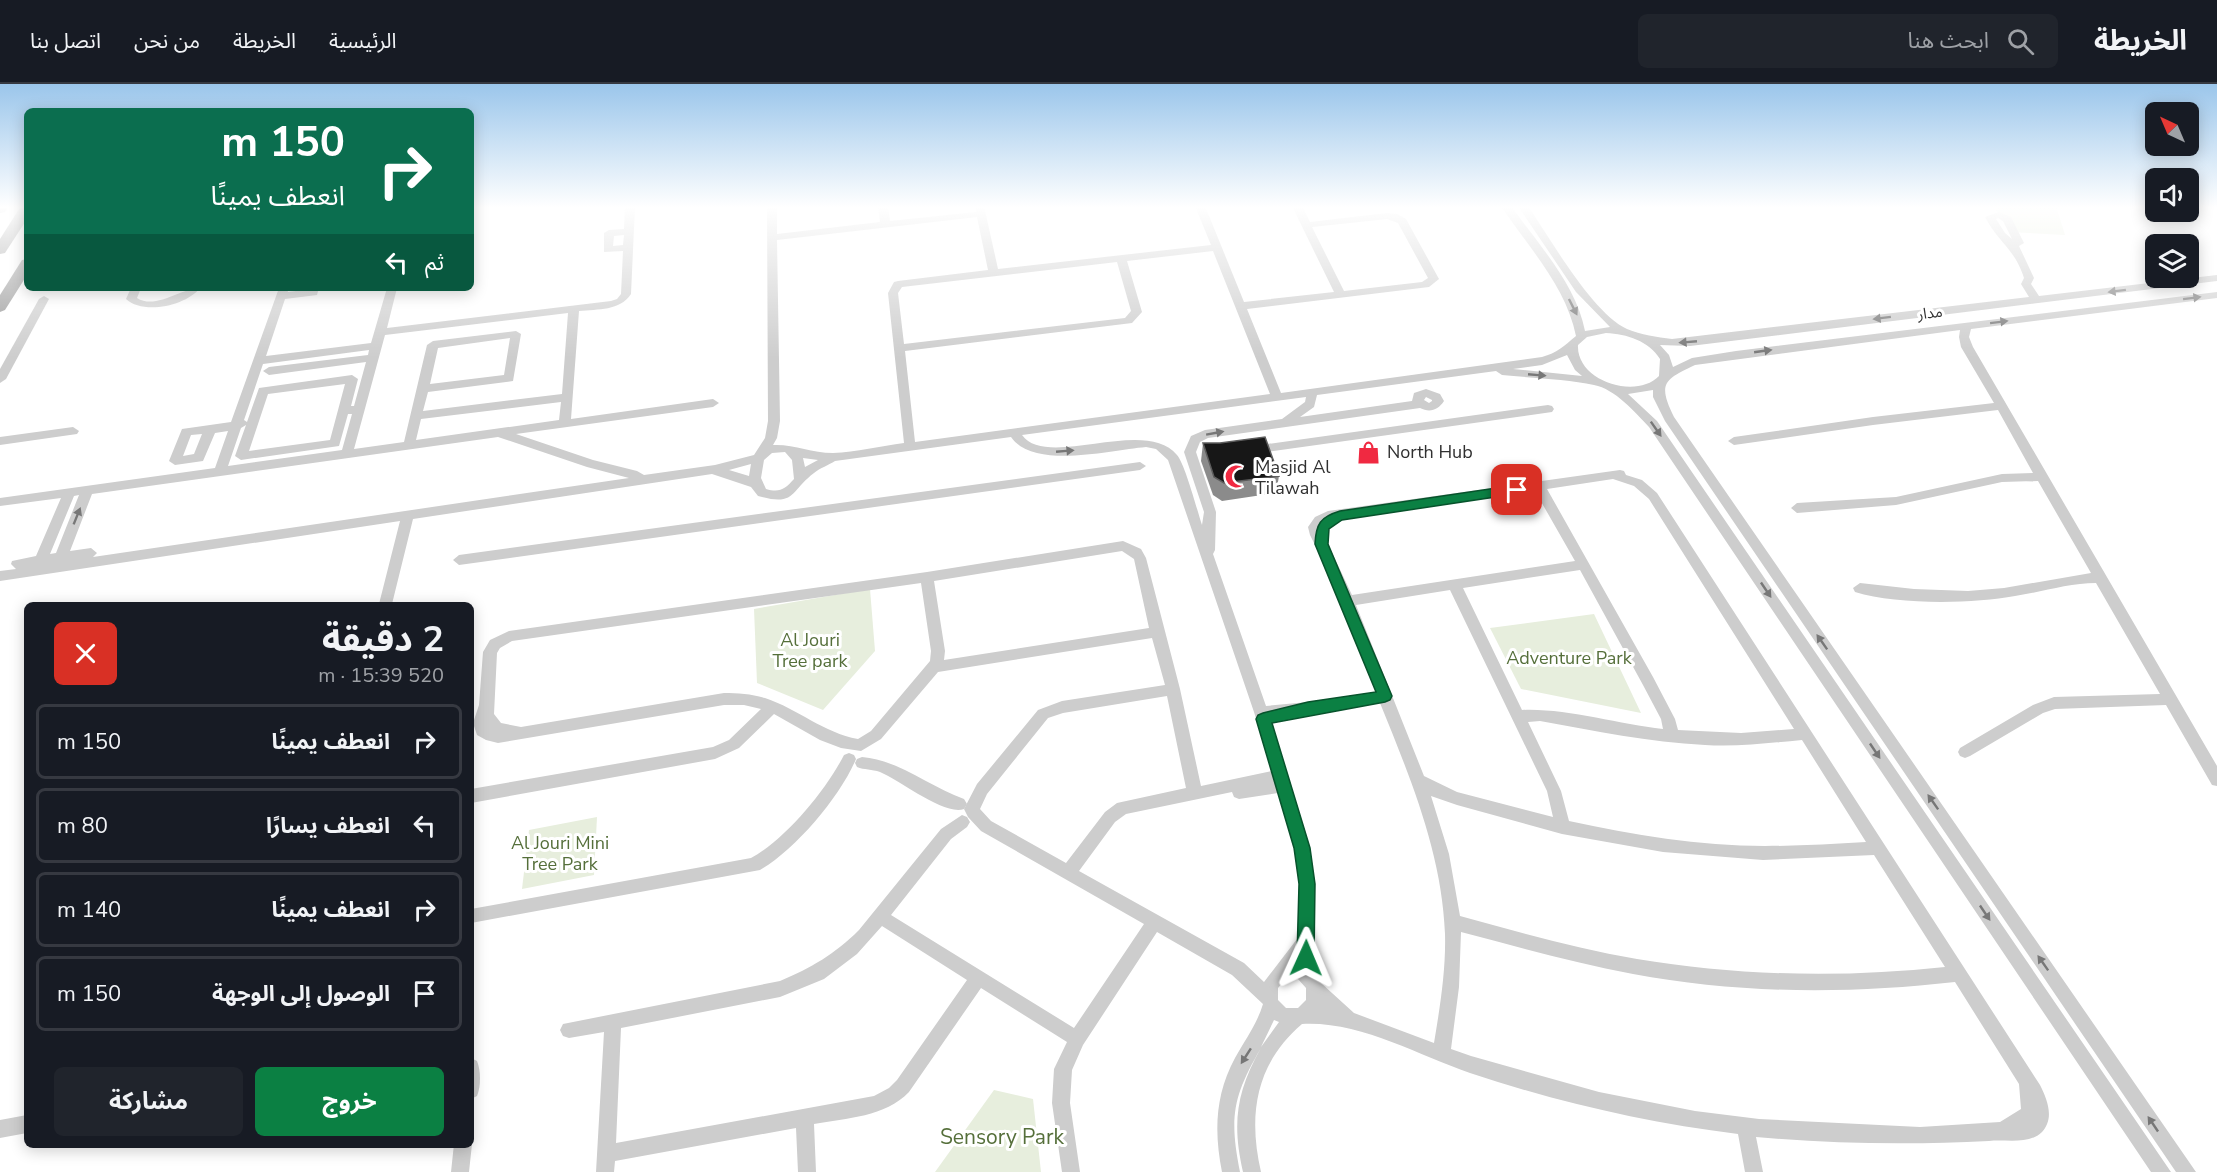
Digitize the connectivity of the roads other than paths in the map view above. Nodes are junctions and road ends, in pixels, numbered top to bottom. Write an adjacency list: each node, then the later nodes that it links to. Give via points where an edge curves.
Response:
1 (21, 257): 17 (highway)
2 (627, 257): 30 (street, via 625,298 613,304)
3 (773, 257): 65 (street)
4 (990, 257): 14 (street)
5 (1131, 257): 12 (street)
6 (1221, 257): 28 (street)
7 (1322, 257): 23 (street)
8 (1422, 257): 23 (street, via 1434,277 1431,283)
9 (1540, 257): 35 (street, one-way to 35, via 1570,301)
10 (1558, 257): 33 (street, via 1587,300)
11 (2020, 257): 15 (street)
12 (1120, 258): 14 (street); 39 (street, via 1137,310 1132,320)
13 (24, 267): 29 (highway)
14 (993, 272): 39 (street, via 896,286 893,293)
15 (2029, 278): 26 (street); 27 (street, via 2026,284)
16 (2217, 278): 26 (street, مدار, one-way to 26)
17 (0, 289)
18 (134, 291): 19 (street, via 131,298 139,304 180,299)
19 (194, 291)
20 (313, 291): 22 (street)
21 (391, 291): 34 (street)
22 (282, 292): 43 (street)
23 (1340, 294): 28 (street)
24 (2217, 295): 31 (street, مدار, one-way to 24)
25 (44, 299): 49 (street)
26 (2051, 299): 27 (street, مدار)
27 (2037, 301): 36 (street, مدار, one-way to 36, via 1690,342)
28 (1240, 306): 56 (street)
29 (0, 307)
30 (574, 309): 34 (street); 55 (street)
31 (1967, 326): 32 (street, مدار); 38 (street)
32 (1934, 330): 38 (street); 48 (street, مدار, one-way to 32, via 1684,364 1701,360)
33 (1622, 331): 35 (street, via 1599,330); 36 (street)
34 (380, 333): 40 (street)
35 (1581, 336): 37 (street)
36 (1644, 339): 48 (street, via 1663,355 1667,364)
37 (1572, 347): 46 (street, via 1542,361); 51 (street, via 1575,365)
38 (1967, 347): 59 (street)
39 (899, 348): 78 (street)
40 (374, 352): 41 (street); 60 (street)
41 (358, 354): 42 (street); 44 (street)
42 (273, 358): 43 (street); 44 (street)
43 (258, 362): 45 (street)
44 (269, 371): 45 (street)
45 (253, 375): 70 (street)
46 (1437, 376): 47 (street); 51 (street, one-way to 51, via 1502,371)
47 (1424, 377): 50 (street); 57 (street)
48 (1663, 378): 53 (street, via 1642,390); 174 (street, one-way to 48, via 1668,418 1661,404)
49 (0, 379)
50 (1410, 379): 54 (street); 57 (street)
51 (1596, 382): 53 (street)
52 (423, 389): 52 (street, via 433,345 516,334 509,378); 63 (street)
53 (1614, 389): 173 (street, one-way to 173, via 1653,424)
54 (1310, 393): 56 (street); 66 (street, via 1310,404)
55 (567, 397): 63 (street); 68 (street)
56 (1277, 397): 74 (street)
57 (1426, 401): 66 (street); 67 (street); 69 (street)
58 (713, 403): 68 (street)
59 (2001, 406): 76 (street); 91 (street)
60 (359, 409): 62 (street); 81 (street)
61 (1548, 409): 67 (street)
62 (344, 411): 64 (street, via 352,379 263,391); 64 (street, via 335,443 241,456)
63 (417, 416): 77 (street)
64 (253, 420): 70 (street)
65 (774, 421): 79 (street); 82 (street, via 771,438)
66 (1283, 422): 85 (street, one-way to 66, via 1190,448 1200,436)
67 (1449, 423): 69 (street)
68 (565, 424): 73 (street)
69 (1432, 425): 80 (street)
70 (235, 426): 71 (street); 89 (street)
71 (210, 429): 84 (street, via 199,458); 84 (street, via 186,432 175,461)
72 (73, 430): 75 (street)
73 (499, 433): 77 (street); 93 (street)
74 (1014, 433): 78 (street); 86 (street, one-way to 86, via 1024,445 1049,451 1154,444 1170,453)
75 (0, 441)
76 (1734, 441)
77 (409, 446): 81 (street)
78 (910, 447): 83 (street)
79 (794, 452): 82 (street, via 776,447); 83 (street); 92 (street, via 800,465)
80 (1240, 452)
81 (347, 454): 89 (street)
82 (761, 455): 88 (street); 94 (street, via 754,471)
83 (833, 457): 92 (street)
84 (187, 459): 90 (street)
85 (1193, 463): 86 (street); 101 (street)
86 (1176, 464): 102 (street)
87 (1140, 466): 105 (street)
88 (705, 470): 93 (street); 94 (street)
89 (220, 472): 90 (street)
90 (181, 477): 96 (street)
91 (2040, 477): 103 (street, via 2002,478 1896,501); 116 (street)
92 (800, 479): 98 (street)
93 (642, 480): 104 (street)
94 (756, 484): 99 (street)
95 (1539, 486): 112 (street); 119 (street, via 1340,516 1324,525 1321,544); 129 (street, via 1613,475 1634,480 1653,496)
96 (87, 490): 97 (street); 109 (street, one-way to 96)
97 (70, 492): 100 (street); 110 (street)
98 (789, 493): 99 (street); 105 (street)
99 (768, 495): 106 (street)
100 (0, 502)
101 (1208, 506): 102 (street); 108 (street)
102 (1190, 507): 108 (street)
103 (1797, 508)
104 (408, 514): 107 (street); 120 (street)
105 (790, 514): 106 (street)
106 (768, 517): 111 (street)
107 (227, 540): 109 (street); 114 (street)
108 (1208, 555): 127 (street)
109 (61, 557): 110 (street)
110 (41, 560): 113 (street)
111 (459, 560)
112 (1582, 566): 117 (street); 130 (street, via 1668,719)
113 (0, 567)
114 (0, 576)
115 (927, 577): 121 (street, via 1103,550 1127,555 1141,568); 122 (street, via 938,651); 126 (street, via 528,633 504,646 490,664 485,707 478,724 484,734 498,737 735,698 756,700)
116 (2100, 578): 118 (street, via 1966,596 1910,595); 125 (street)
117 (1455, 586): 119 (street); 128 (street)
118 (1860, 588)
119 (1347, 601): 124 (street)
120 (386, 602)
121 (1157, 632): 122 (street); 123 (street)
122 (935, 667): 132 (street)
123 (1173, 689): 136 (street); 140 (street, via 1049,711 1037,718)
124 (1385, 696): 127 (street); 133 (street)
125 (2170, 699): 131 (street, via 2054,703); 134 (street)
126 (772, 707): 132 (street); 137 (street, via 734,744 715,753)
127 (1262, 716): 135 (street)
128 (1520, 716): 130 (street, via 1540,715); 141 (street, via 1557,800)
129 (1806, 734): 130 (street, via 1741,739); 142 (street)
130 (1672, 736)
131 (1965, 752)
132 (860, 757): 140 (street); 144 (street, via 776,852 754,865)
133 (1418, 780): 138 (street); 139 (street)
134 (2217, 780)
135 (1282, 781): 136 (street, via 1223,794); 148 (street, via 1305,866)
136 (1195, 794): 143 (street, via 1122,808 1110,817)
137 (474, 795)
138 (1452, 796): 139 (street); 141 (street)
139 (1430, 812): 146 (street, via 1444,866)
140 (962, 813): 143 (street); 145 (street)
141 (1562, 827): 142 (street, via 1655,844 1739,852)
142 (1877, 848): 151 (street)
143 (1068, 873): 147 (street)
144 (474, 915)
145 (881, 917): 152 (street); 157 (street, via 835,962 799,982 760,994)
146 (1452, 922): 151 (street, via 1591,958 1752,982 1869,983); 160 (street, via 1450,987)
147 (1155, 923): 149 (street); 159 (street)
148 (1305, 942): 150 (street); 153 (street)
149 (1238, 969): 150 (street); 154 (street)
150 (1281, 973): 153 (street, via 1302,974); 154 (street, via 1270,984)
151 (1957, 974): 163 (street, via 2039,1100 2042,1116 2029,1131 1891,1136)
152 (978, 978): 159 (street); 161 (street, via 895,1094 876,1104)
153 (1313, 986): 155 (street, via 1314,1005); 156 (street)
154 (1270, 1001): 155 (street, via 1281,1014); 170 (street, one-way to 170, via 1263,1028 1241,1064 1229,1095 1225,1131)
155 (1298, 1017): 156 (street, via 1322,1015); 171 (street, via 1274,1041 1248,1092 1244,1134)
156 (1353, 1021): 160 (street)
157 (613, 1023): 158 (street); 166 (street)
158 (569, 1030)
159 (1077, 1039): 169 (street, via 1063,1069 1061,1086)
160 (1441, 1055): 163 (street, via 1599,1101)
161 (805, 1118): 166 (street); 168 (street)
162 (24, 1125): 164 (street)
163 (1745, 1126): 172 (street)
164 (0, 1129)
165 (463, 1148): 167 (street)
166 (605, 1163)
167 (460, 1172)
168 (807, 1172)
169 (1071, 1172)
170 (1231, 1172)
171 (1252, 1172)
172 (1754, 1172)
173 (2162, 1172)
174 (2187, 1172)

